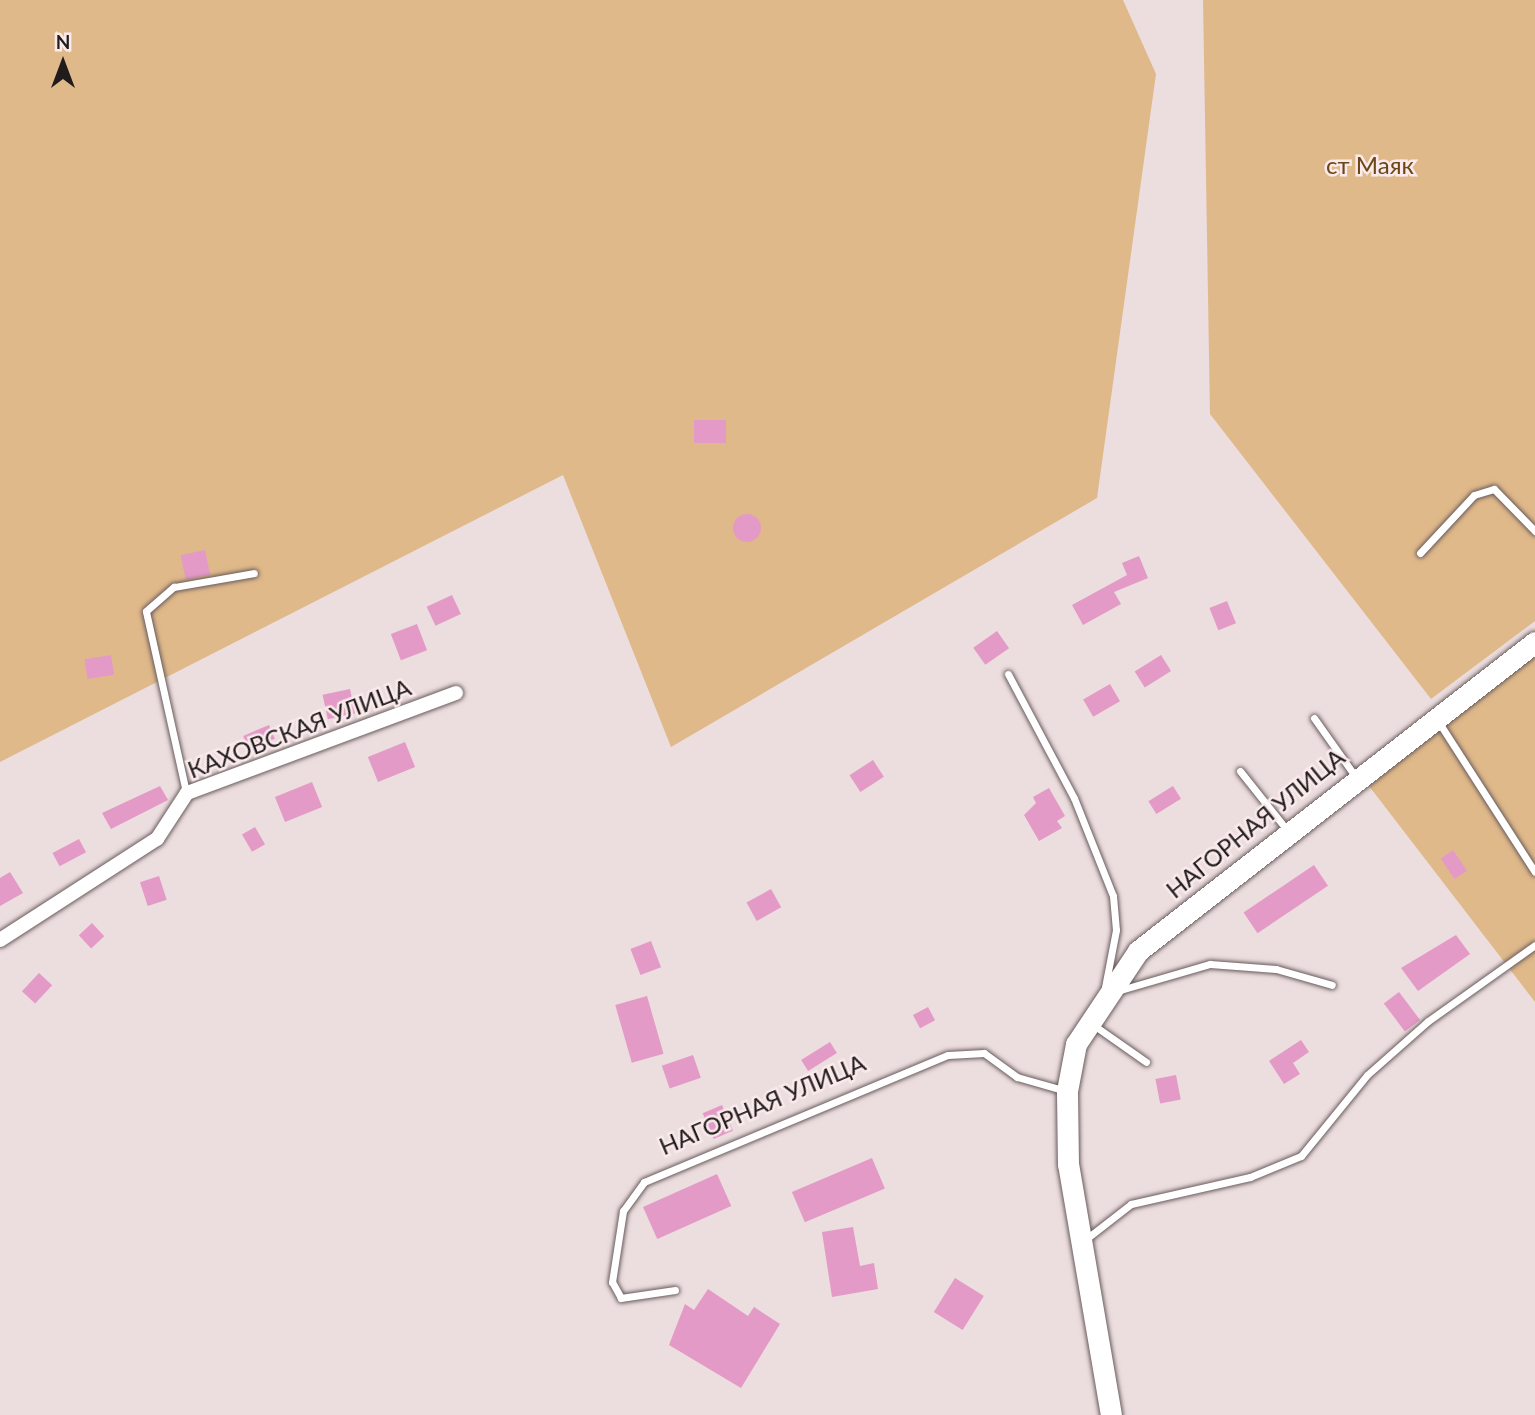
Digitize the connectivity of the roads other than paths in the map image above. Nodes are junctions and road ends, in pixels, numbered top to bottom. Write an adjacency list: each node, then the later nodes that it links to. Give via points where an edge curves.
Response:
1 (1535, 531): 2 (lane, via 1494,488 1474,495)
2 (1420, 553)
3 (254, 573): 11 (lane, via 174,587 146,611)
4 (1535, 642): 7 (main road, НАГОРНАЯ УЛИЦА)
5 (1008, 674): 17 (lane, via 1074,798 1114,896 1116,930)
6 (456, 692): 11 (street, КАХОВСКАЯ УЛИЦА)
7 (1436, 717): 10 (main road, НАГОРНАЯ УЛИЦА); 13 (lane)
8 (1314, 718): 10 (lane)
9 (1240, 771): 12 (lane)
10 (1355, 776): 12 (main road, НАГОРНАЯ УЛИЦА)
11 (187, 793): 14 (street, КАХОВСКАЯ УЛИЦА, via 157,839)
12 (1287, 831): 17 (main road, НАГОРНАЯ УЛИЦА, via 1139,951)
13 (1535, 872)
14 (0, 940)
15 (1535, 946): 21 (lane, via 1428,1021 1377,1066 1301,1156 1250,1177 1131,1204)
16 (1332, 985): 17 (lane, via 1276,970 1210,964)
17 (1103, 995): 18 (main road, НАГОРНАЯ УЛИЦА)
18 (1088, 1022): 19 (lane); 20 (main road, НАГОРНАЯ УЛИЦА, via 1076,1044)
19 (1146, 1062)
20 (1067, 1091): 21 (main road, НАГОРНАЯ УЛИЦА, via 1068,1164); 22 (lane, НАГОРНАЯ УЛИЦА, via 1017,1077 984,1053 948,1055 644,1182 623,1211 612,1282 621,1297)
21 (1083, 1242): 23 (main road, НАГОРНАЯ УЛИЦА)
22 (675, 1290)
23 (1111, 1415)

